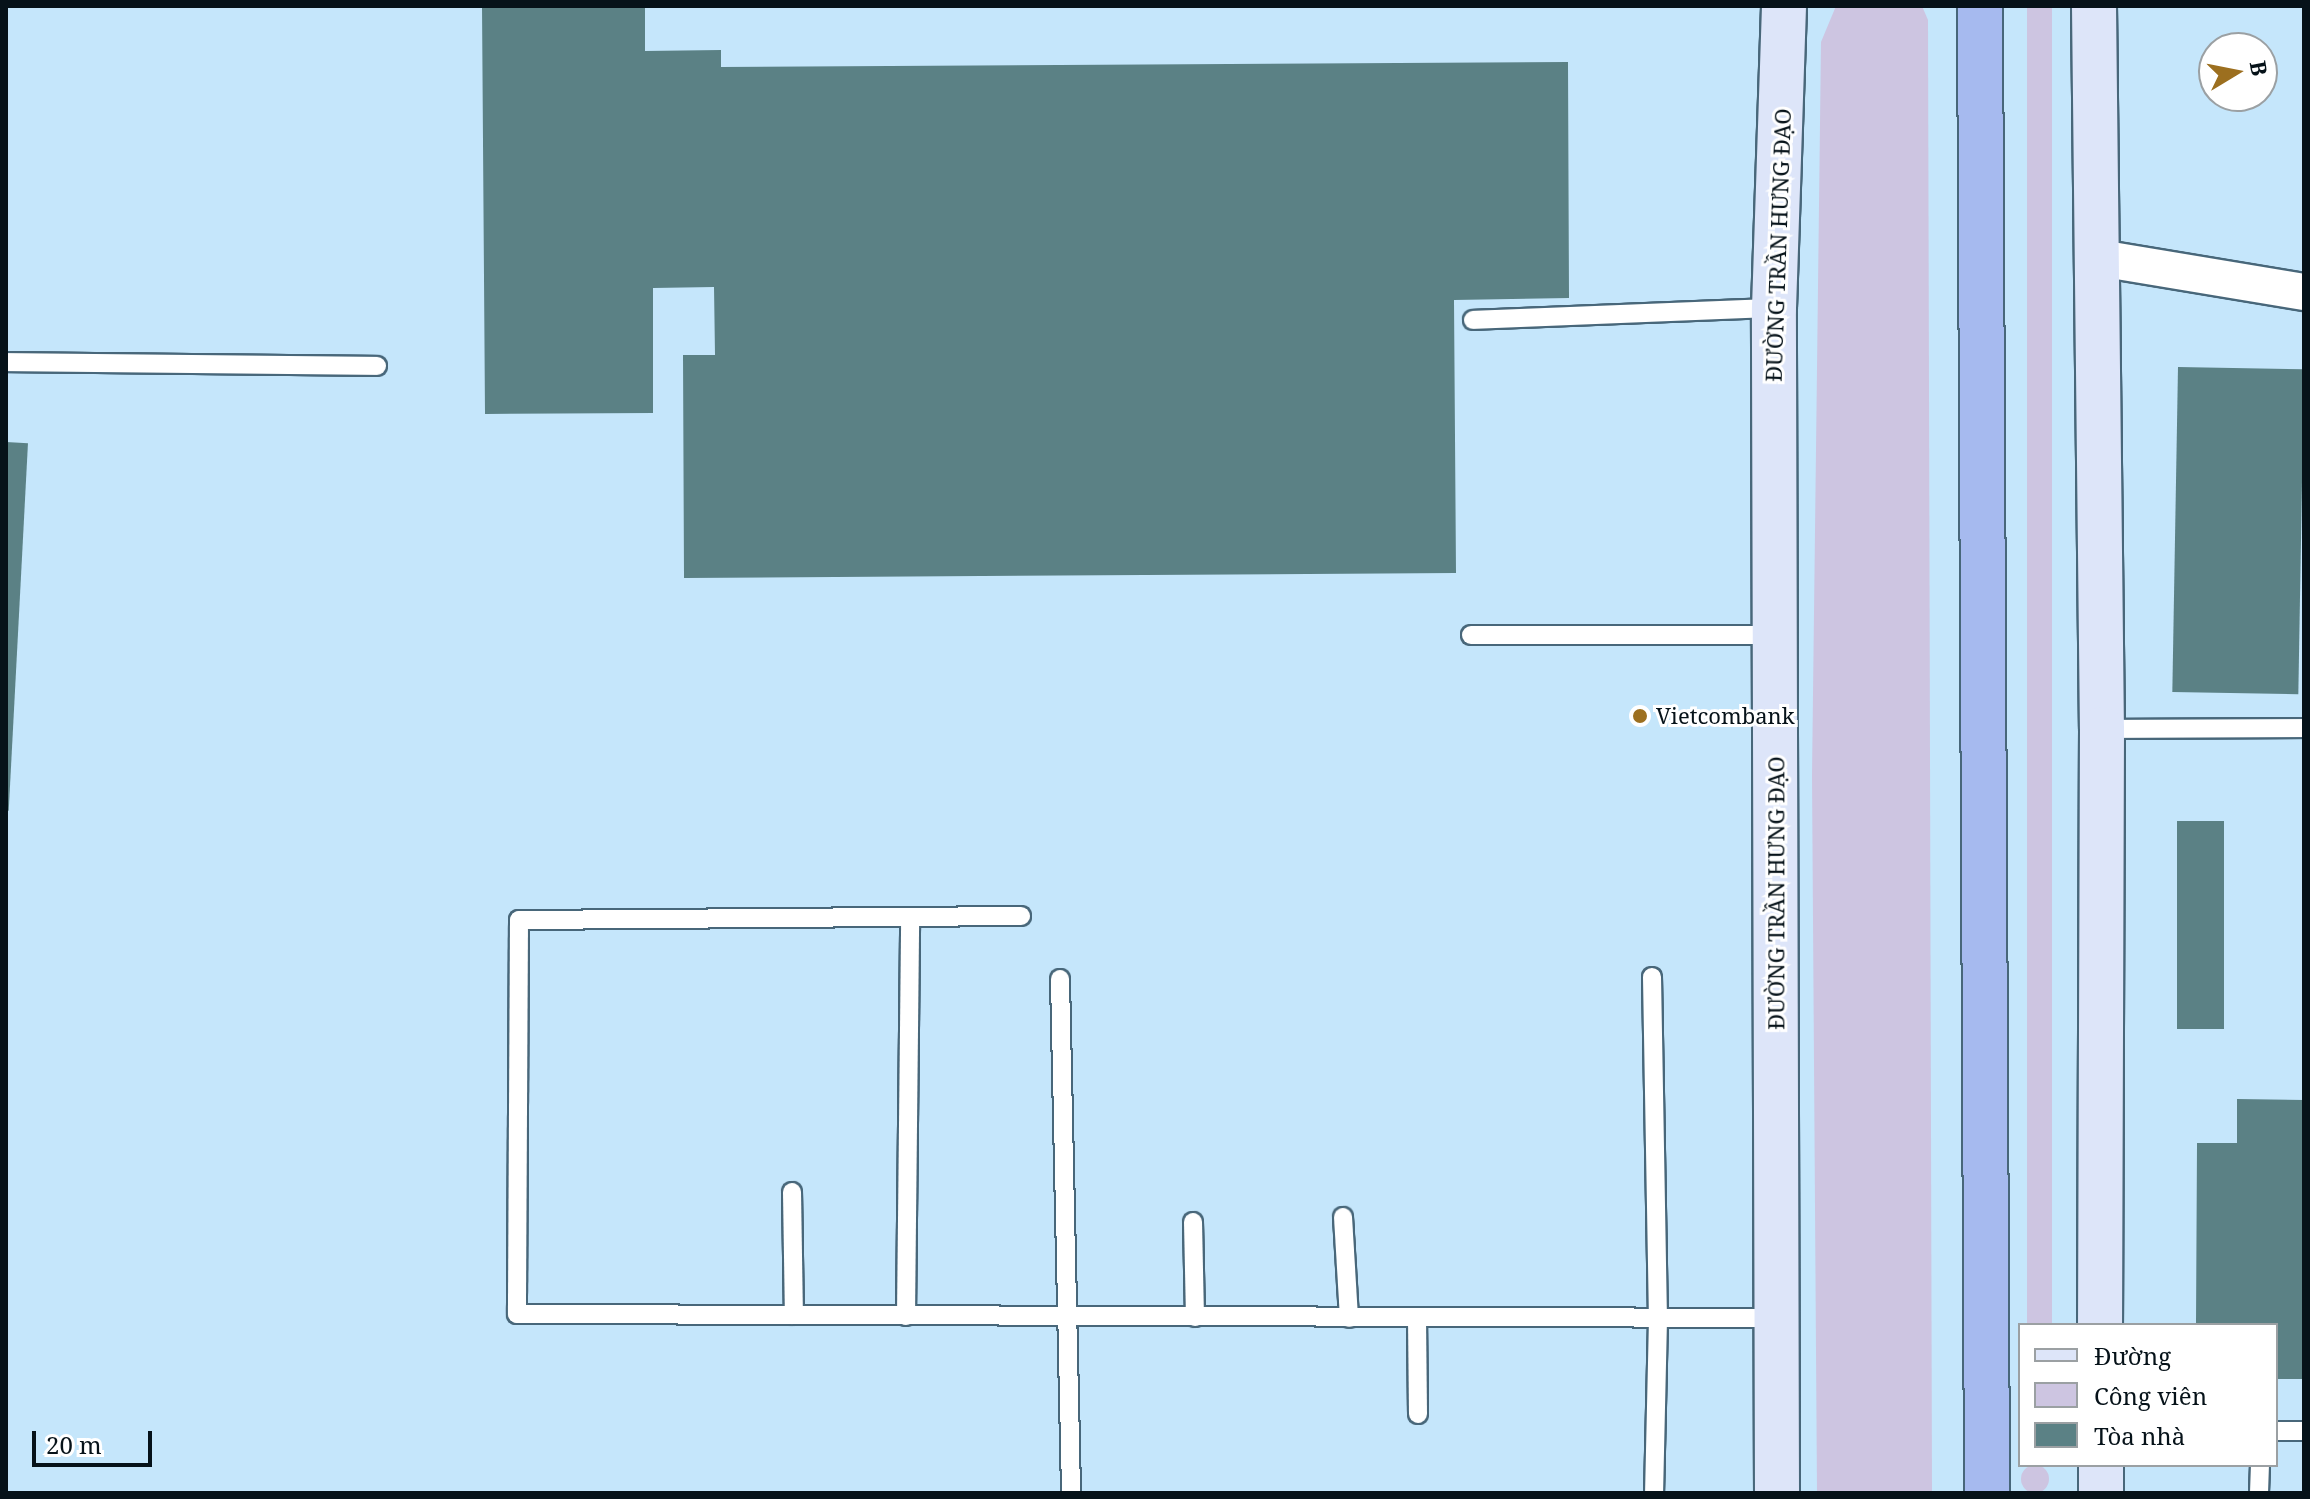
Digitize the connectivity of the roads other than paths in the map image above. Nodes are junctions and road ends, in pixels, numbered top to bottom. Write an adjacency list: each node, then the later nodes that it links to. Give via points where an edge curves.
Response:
1 (1784, 6): 6 (main road, ĐƯỜNG TRẦN HƯNG ĐẠO)
2 (1980, 6): 38 (highway)
3 (2094, 6): 4 (main road)
4 (2099, 258): 5 (street); 13 (main road)
5 (2304, 292)
6 (1774, 308): 7 (lane); 11 (main road, ĐƯỜNG TRẦN HƯNG ĐẠO)
7 (1473, 320)
8 (6, 362): 9 (lane)
9 (377, 366)
10 (1471, 635): 11 (lane)
11 (1774, 635): 27 (main road, ĐƯỜNG TRẦN HƯNG ĐẠO)
12 (2304, 728): 13 (lane)
13 (2102, 729): 29 (main road)
14 (1021, 916): 15 (lane)
15 (910, 917): 21 (lane, via 519,920 517,1314); 22 (lane)
16 (1652, 977): 28 (lane)
17 (1060, 979): 23 (lane)
18 (792, 1192): 21 (lane)
19 (1343, 1217): 25 (lane)
20 (1193, 1222): 24 (lane)
21 (794, 1315): 22 (lane)
22 (906, 1316): 23 (lane)
23 (1068, 1317): 24 (lane); 35 (lane)
24 (1195, 1317): 25 (lane)
25 (1349, 1318): 26 (lane)
26 (1417, 1318): 28 (lane); 30 (lane)
27 (1779, 1318): 28 (lane); 37 (main road, ĐƯỜNG TRẦN HƯNG ĐẠO)
28 (1658, 1319): 36 (lane)
29 (2100, 1323)
30 (1418, 1414)
31 (2278, 1431): 32 (lane)
32 (2304, 1431)
33 (2101, 1467): 39 (main road)
34 (2260, 1467): 40 (lane)
35 (1071, 1493)
36 (1654, 1493)
37 (1777, 1493)
38 (1987, 1493)
39 (2101, 1493)
40 (2259, 1493)

